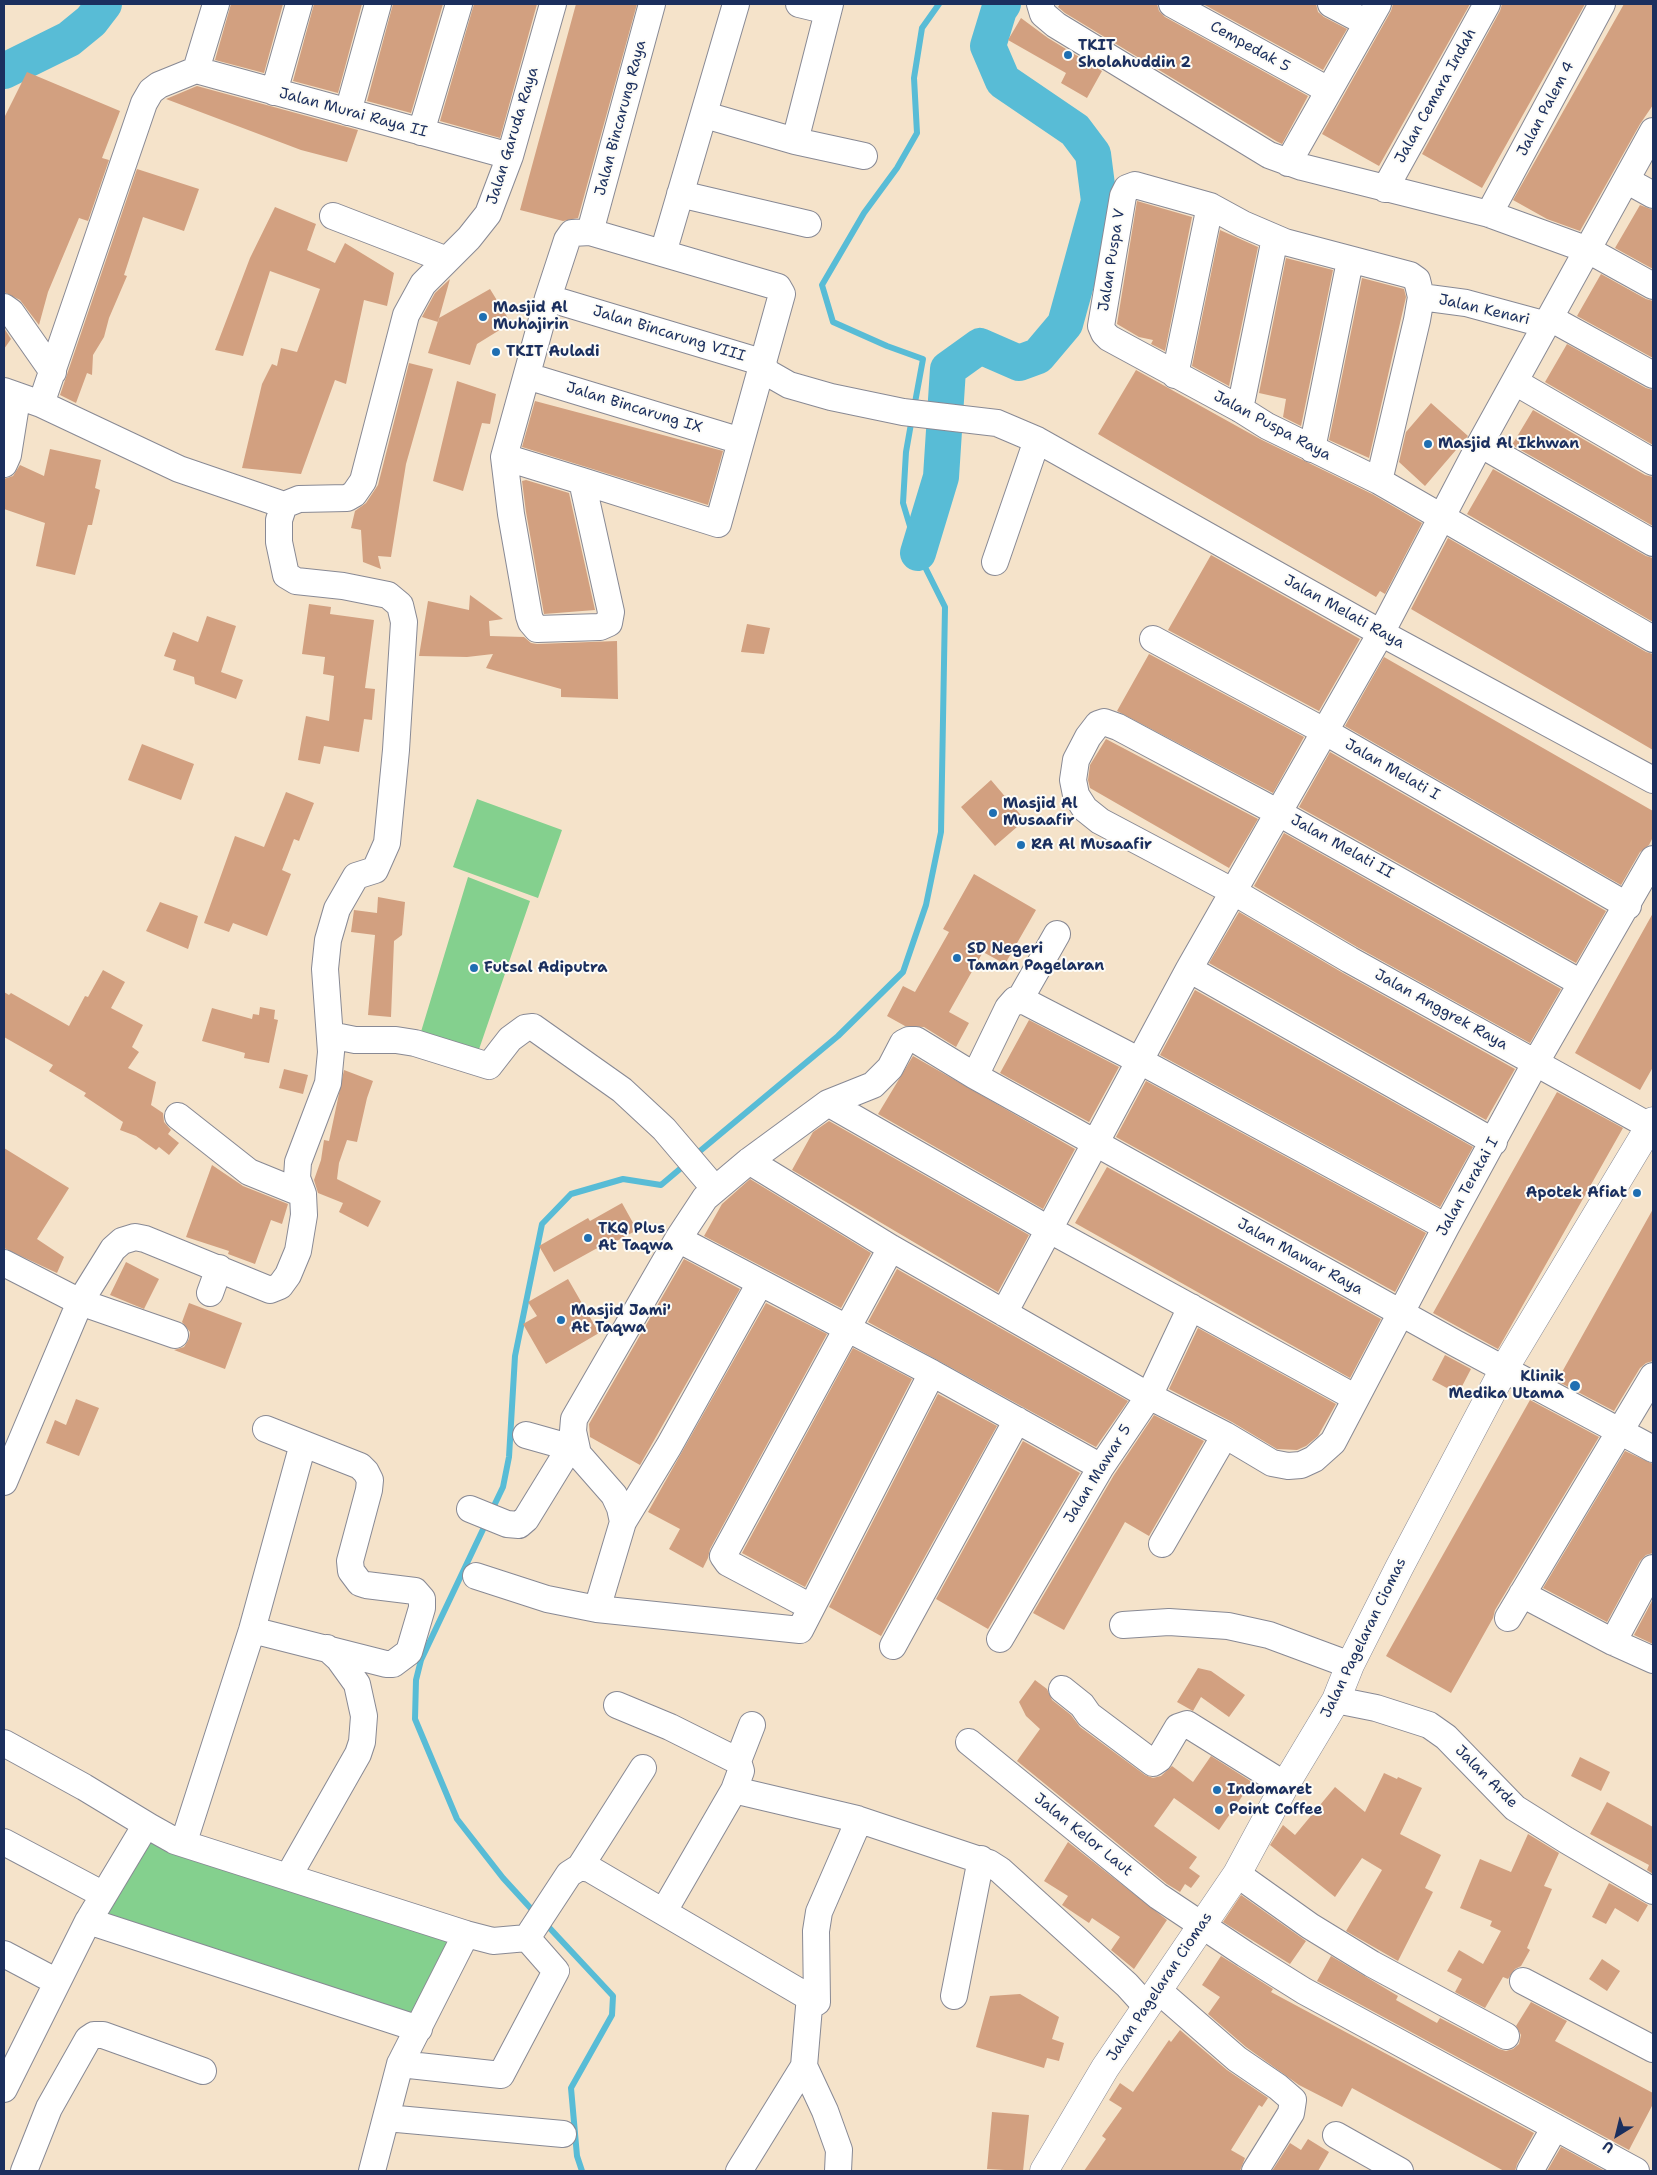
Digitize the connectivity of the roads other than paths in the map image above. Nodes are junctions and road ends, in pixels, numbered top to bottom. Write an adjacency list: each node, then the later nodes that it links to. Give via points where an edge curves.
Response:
1 (216, 4): 16 (street)
2 (299, 4): 18 (street)
3 (378, 4): 19 (street)
4 (459, 4): 22 (street)
5 (553, 4): 24 (street, Jalan Garuda Raya)
6 (652, 4): 35 (street, Jalan Bincarung Raya)
7 (736, 4): 20 (street)
8 (799, 4): 14 (street)
9 (1040, 4): 26 (street, via 1043,14 1056,25 1269,155)
10 (1172, 4): 17 (street, Cempedak 5)
11 (1331, 4): 15 (street)
12 (1487, 4): 28 (street, Jalan Cemara Indah)
13 (1602, 4): 32 (street, Jalan Palem 4)
14 (829, 7): 23 (street)
15 (1373, 13): 17 (street)
16 (196, 70): 18 (street, Jalan Murai Raya II); 48 (street, via 160,85 144,103)
17 (1328, 90): 26 (street)
18 (274, 92): 19 (street, Jalan Murai Raya II)
19 (348, 112): 22 (street, Jalan Murai Raya II)
20 (705, 115): 23 (street); 29 (street)
21 (1653, 130): 27 (street)
22 (421, 132): 24 (street, Jalan Murai Raya II)
23 (795, 140): 25 (street)
24 (510, 156): 39 (street, Jalan Garuda Raya, via 488,214)
25 (864, 156)
26 (1288, 163): 28 (street)
27 (1626, 180): 30 (street); 37 (street)
28 (1385, 189): 32 (street)
29 (680, 194): 34 (street); 38 (street)
30 (1653, 195)
31 (1210, 206): 36 (street); 46 (street, Jalan Puspa V, via 1135,185 1127,188 1122,196 1101,326); 49 (street)
32 (1489, 214): 37 (street)
33 (333, 216): 39 (street)
34 (808, 224)
35 (590, 232): 38 (street); 43 (street, via 572,233 567,240)
36 (1275, 238): 40 (street); 54 (street)
37 (1588, 250): 41 (street); 45 (street)
38 (663, 253): 47 (street, via 778,287 782,294)
39 (446, 260): 64 (street, Jalan Garuda Raya, via 423,284 406,315 367,472 360,487 347,498 299,499)
40 (1350, 261): 42 (street, via 1410,275 1419,284); 58 (street)
41 (1653, 286)
42 (1421, 297): 45 (street, Jalan Kenari); 62 (street)
43 (548, 298): 47 (street, Jalan Bincarung VIII); 51 (street)
44 (4, 307): 48 (street, via 11,312)
45 (1549, 321): 50 (street, Jalan Kenari); 52 (street)
46 (1104, 333): 49 (street, Jalan Puspa Raya)
47 (761, 362): 55 (street, Jalan Melati Raya, via 768,372 789,385 862,406 997,423); 56 (street)
48 (53, 372): 53 (street)
49 (1175, 374): 54 (street, Jalan Puspa Raya)
50 (1653, 375)
51 (527, 376): 56 (street, Jalan Bincarung IX); 59 (street)
52 (1514, 382): 57 (street); 60 (street)
53 (22, 397): 61 (street, via 16,405); 64 (street, via 179,469)
54 (1240, 409): 58 (street, Jalan Puspa Raya)
55 (1037, 440): 67 (street); 68 (street, Jalan Melati Raya)
56 (741, 441): 63 (street, via 718,524)
57 (1480, 444): 65 (street); 66 (street)
58 (1312, 449): 62 (street, Jalan Puspa Raya)
59 (504, 458): 63 (street); 63 (street, via 529,616 537,629 600,627 609,623 611,612)
60 (1653, 462)
61 (4, 464)
62 (1379, 481): 65 (street, Jalan Puspa Raya)
63 (582, 482)
64 (284, 505): 82 (street, via 279,520 286,575 296,581 388,595 400,605 404,622 387,843 375,870 356,876 337,908 331,927 325,969)
65 (1443, 517): 68 (street); 70 (street, Jalan Puspa Raya)
66 (1653, 543)
67 (996, 562)
68 (1381, 633): 72 (street); 73 (street, Jalan Melati Raya)
69 (1152, 640): 72 (street, Jalan Melati I)
70 (1653, 640)
71 (1098, 724): 74 (street, Jalan Melati II, via 1104,722 1118,726); 76 (street, Jalan Anggrek Raya, via 1076,760 1073,780 1076,795 1085,809 1135,842)
72 (1324, 731): 74 (street); 77 (street, Jalan Melati I)
73 (1653, 780)
74 (1278, 812): 76 (street); 80 (street, Jalan Melati II)
75 (1653, 859): 77 (street, Jalan Teratai I)
76 (1234, 892): 79 (street); 84 (street, Jalan Anggrek Raya)
77 (1628, 906): 80 (street, Jalan Teratai I)
78 (1057, 934): 81 (street)
79 (1189, 969): 83 (street); 89 (street)
80 (1581, 983): 84 (street, Jalan Teratai I)
81 (1020, 1000): 83 (street); 85 (street, via 1008,1008)
82 (330, 1035): 92 (street, via 355,1040 415,1043 489,1066 510,1039 525,1028 533,1027 622,1090); 93 (street, via 328,1083 298,1162 297,1178)
83 (1140, 1061): 90 (street); 94 (street)
84 (1536, 1062): 88 (street, Jalan Anggrek Raya); 89 (street, Jalan Teratai I)
85 (975, 1076): 86 (street, Jalan Mawar Raya, via 916,1040 909,1040 903,1043 890,1068 873,1085); 90 (street, Jalan Mawar Raya)
86 (828, 1103): 91 (street); 95 (street)
87 (178, 1116): 93 (street, via 249,1172)
88 (1652, 1125): 108 (main road, Jalan Pagelaran Ciomas)
89 (1494, 1142): 94 (street, Jalan Teratai I)
90 (1096, 1144): 95 (street); 105 (street, Jalan Mawar Raya)
91 (749, 1161): 92 (street); 97 (street, Jalan Teratai I)
92 (715, 1188): 96 (street)
93 (303, 1194): 99 (street, via 304,1229 288,1275 280,1286 263,1289)
94 (1446, 1227): 105 (street, Jalan Teratai I)
95 (1050, 1230): 103 (street); 104 (street)
96 (678, 1239): 100 (street); 120 (street, via 574,1419)
97 (891, 1248): 104 (street, Jalan Teratai I); 106 (street)
98 (4, 1263): 102 (street)
99 (219, 1268): 101 (street); 102 (street, via 145,1238 129,1238 113,1249)
100 (760, 1283): 106 (street); 124 (street)
101 (210, 1293)
102 (80, 1302): 107 (street); 122 (street)
103 (1191, 1307): 111 (street, Jalan Mawar 5); 112 (street)
104 (1004, 1313): 111 (street, Jalan Teratai I)
105 (1401, 1313): 108 (street, Jalan Mawar Raya); 112 (street, Jalan Teratai I)
106 (848, 1330): 109 (street); 129 (street, via 723,1556 728,1563)
107 (175, 1334)
108 (1504, 1369): 115 (street, Jalan Mawar Raya); 139 (main road, Jalan Pagelaran Ciomas)
109 (932, 1374): 113 (street); 129 (street)
110 (1653, 1376): 115 (street)
111 (1149, 1396): 117 (street, Jalan Teratai I); 121 (street, Jalan Mawar 5)
112 (1356, 1398): 117 (street, Jalan Teratai I, via 1333,1442 1324,1452 1302,1465 1272,1462)
113 (1017, 1420): 121 (street); 136 (street)
114 (266, 1429): 118 (street)
115 (1621, 1432): 119 (street, Jalan Mawar Raya); 128 (street)
116 (526, 1435): 120 (street)
117 (1225, 1435): 125 (street)
118 (303, 1444): 133 (street); 137 (street, via 360,1466 370,1480 350,1561 355,1578 366,1585 415,1591 422,1599 412,1646 397,1662 386,1664)
119 (1653, 1449)
120 (574, 1451): 123 (street, via 519,1525); 124 (street, via 614,1495)
121 (1101, 1467): 134 (street, Jalan Mawar 5)
122 (4, 1482)
123 (487, 1516)
124 (623, 1522): 130 (street)
125 (1162, 1544)
126 (1653, 1568): 135 (street)
127 (476, 1576): 130 (street, via 547,1599)
128 (1522, 1594): 131 (street); 135 (street)
129 (811, 1607): 130 (street, via 800,1630)
130 (597, 1609)
131 (1508, 1618)
132 (1123, 1625): 139 (street, via 1169,1622 1228,1626 1269,1635)
133 (252, 1630): 137 (street); 152 (street, via 189,1826 180,1840)
134 (1000, 1639)
135 (1613, 1642): 138 (street)
136 (893, 1646)
137 (327, 1648): 157 (street, via 357,1684 364,1716 362,1742)
138 (1653, 1660)
139 (1350, 1665): 141 (main road, Jalan Pagelaran Ciomas)
140 (1062, 1689): 148 (street, via 1089,1715 1152,1763 1157,1762 1178,1726 1187,1724)
141 (1336, 1700): 148 (main road, Jalan Pagelaran Ciomas); 158 (street, Jalan Arde, via 1376,1708 1430,1725 1446,1737 1515,1808)
142 (617, 1705): 146 (street)
143 (752, 1725): 146 (street)
144 (4, 1742): 151 (street)
145 (968, 1742): 162 (street, Jalan Kelor Laut, via 1158,1896)
146 (738, 1761): 149 (street, via 741,1771)
147 (643, 1768): 155 (street)
148 (1285, 1785): 156 (main road, Jalan Pagelaran Ciomas)
149 (734, 1790): 150 (street); 160 (street)
150 (857, 1819): 154 (street); 170 (street, via 819,1912 816,1931)
151 (150, 1827): 152 (street); 159 (street, via 141,1834)
152 (175, 1841): 157 (street)
153 (4, 1842): 159 (street)
154 (981, 1860): 168 (street); 169 (street, via 1000,1870 1127,1985)
155 (580, 1867): 160 (street, via 590,1869); 164 (street, via 569,1874)
156 (1237, 1874): 162 (main road, Jalan Pagelaran Ciomas); 172 (street, via 1310,1926 1372,1964)
157 (288, 1877): 163 (street)
158 (1653, 1892)
159 (102, 1894): 161 (street)
160 (664, 1911): 170 (street)
161 (88, 1921): 167 (street); 171 (street)
162 (1201, 1925): 169 (main road, Jalan Pagelaran Ciomas); 180 (street, Jalan Kelor Laut, via 1304,1991)
163 (466, 1934): 164 (street, via 493,1940); 171 (street)
164 (529, 1934): 175 (street, via 556,1971 501,2076)
165 (4, 1954): 167 (street)
166 (1523, 1981): 173 (street)
167 (58, 1982): 174 (street)
168 (954, 1996)
169 (1152, 1998): 187 (main road, Jalan Pagelaran Ciomas, via 1105,2068); 188 (street, via 1293,2100 1291,2113)
170 (817, 2002): 176 (street, via 809,2007)
171 (419, 2028): 175 (street)
172 (1506, 2036)
173 (1653, 2049)
174 (9, 2061): 178 (street)
175 (400, 2064): 179 (street)
176 (804, 2066): 185 (street); 186 (street, via 825,2111 838,2150)
177 (203, 2071): 183 (street, via 103,2034 94,2035 88,2039 49,2108)
178 (4, 2089)
179 (386, 2118): 181 (street); 184 (street)
180 (1555, 2127): 190 (street); 191 (street, Jalan Kelor Laut)
181 (563, 2134)
182 (1336, 2136): 189 (street)
183 (24, 2171)
184 (372, 2171)
185 (738, 2171)
186 (838, 2171)
187 (1044, 2171)
188 (1255, 2171)
189 (1400, 2171)
190 (1530, 2171)
191 (1636, 2171)

